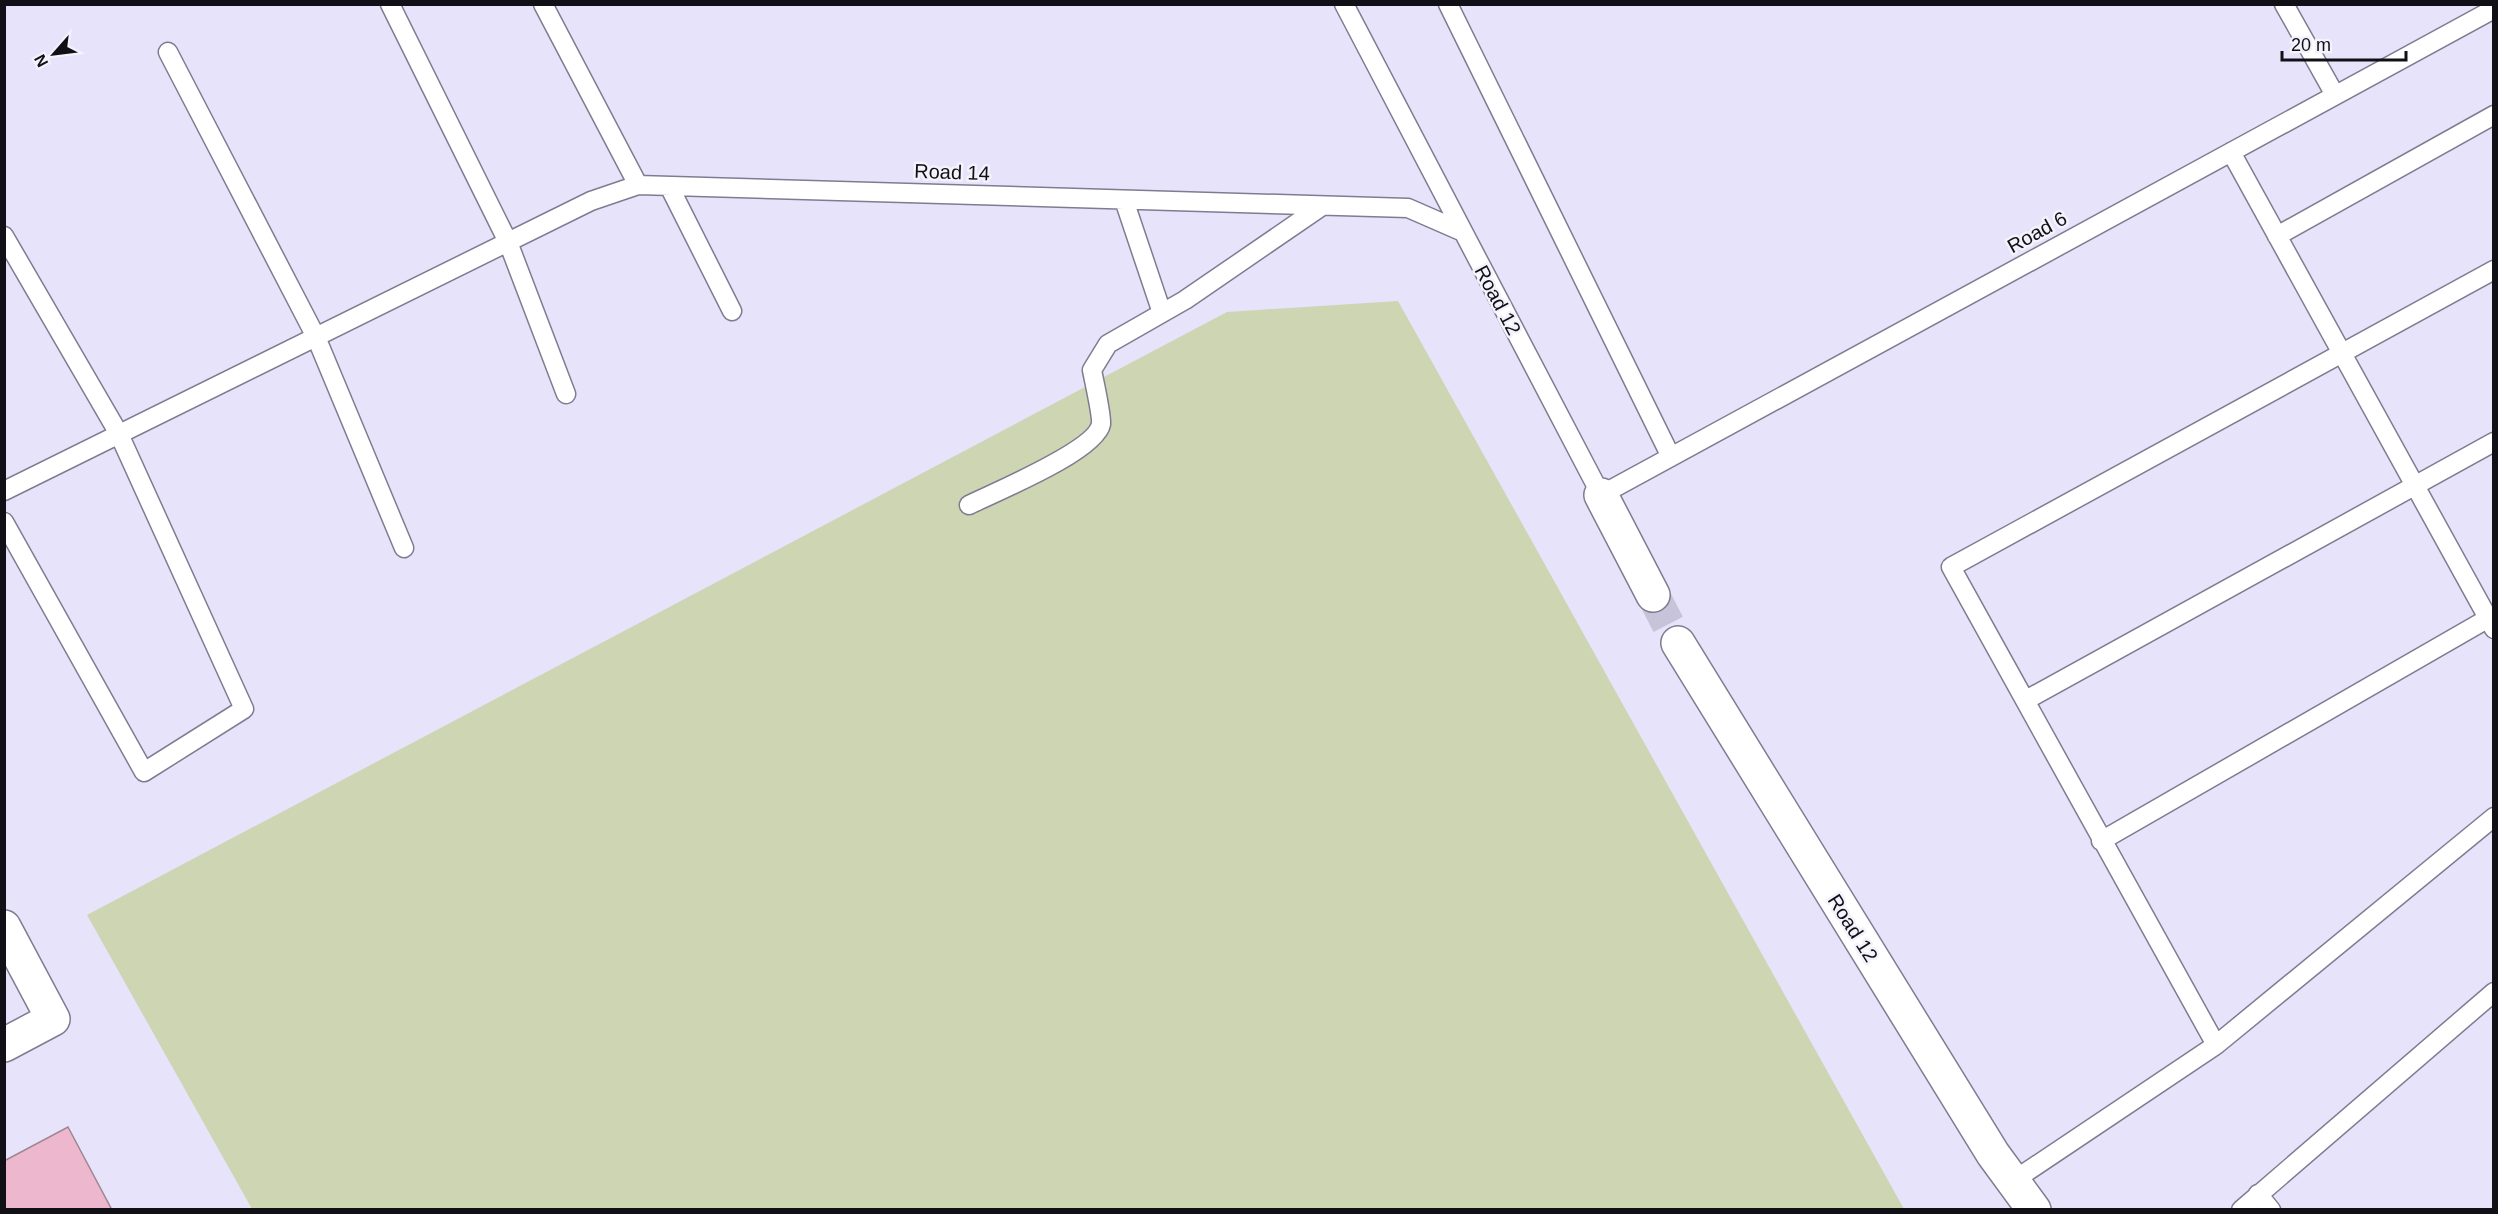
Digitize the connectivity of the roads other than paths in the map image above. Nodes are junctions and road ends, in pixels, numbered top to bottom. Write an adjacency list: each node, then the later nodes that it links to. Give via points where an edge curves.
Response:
1 (390, 4): 18 (lane)
2 (543, 4): 11 (lane)
3 (1344, 4): 15 (lane, Road 12)
4 (1448, 4): 27 (lane)
5 (2284, 4): 8 (lane)
6 (2493, 9): 8 (lane, Road 6)
7 (168, 52): 22 (lane)
8 (2335, 95): 10 (lane, Road 6)
9 (2493, 115): 17 (lane)
10 (2231, 152): 17 (lane); 27 (lane, Road 6)
11 (638, 185): 12 (lane, Road 14); 18 (lane, via 591,201)
12 (669, 186): 13 (lane, Road 14); 20 (lane)
13 (1124, 200): 14 (lane, Road 14); 21 (lane)
14 (1322, 206): 15 (lane, Road 14, via 1408,208); 21 (lane)
15 (1463, 232): 30 (lane, Road 12)
16 (4, 236): 25 (lane)
17 (2277, 236): 23 (lane)
18 (508, 242): 22 (lane); 24 (lane)
19 (2493, 270): 23 (lane)
20 (732, 311)
21 (1162, 313): 31 (lane, via 1108,344 1092,370 1101,424 1094,438 1073,454)
22 (316, 337): 25 (lane); 33 (lane)
23 (2342, 353): 28 (lane); 37 (lane, via 1951,567)
24 (566, 394)
25 (119, 434): 29 (lane); 32 (lane, via 244,709 144,772)
26 (2493, 442): 28 (lane)
27 (1671, 458): 30 (lane, Road 6)
28 (2415, 485): 35 (lane); 37 (lane)
29 (4, 491)
30 (1601, 495): 34 (street, Road 12)
31 (969, 505)
32 (4, 522)
33 (404, 548)
34 (1653, 595)
35 (2492, 621): 39 (lane)
36 (1678, 643): 44 (street, Road 12)
37 (2026, 700): 39 (lane)
38 (2493, 817): 43 (lane)
39 (2101, 841): 43 (lane)
40 (4, 927): 42 (street, via 53,1019)
41 (2493, 992): 45 (lane)
42 (4, 1045)
43 (2216, 1045): 44 (lane)
44 (2013, 1181): 46 (street, Road 12)
45 (2258, 1194): 47 (lane); 48 (lane)
46 (2034, 1209)
47 (2241, 1209)
48 (2271, 1209)

